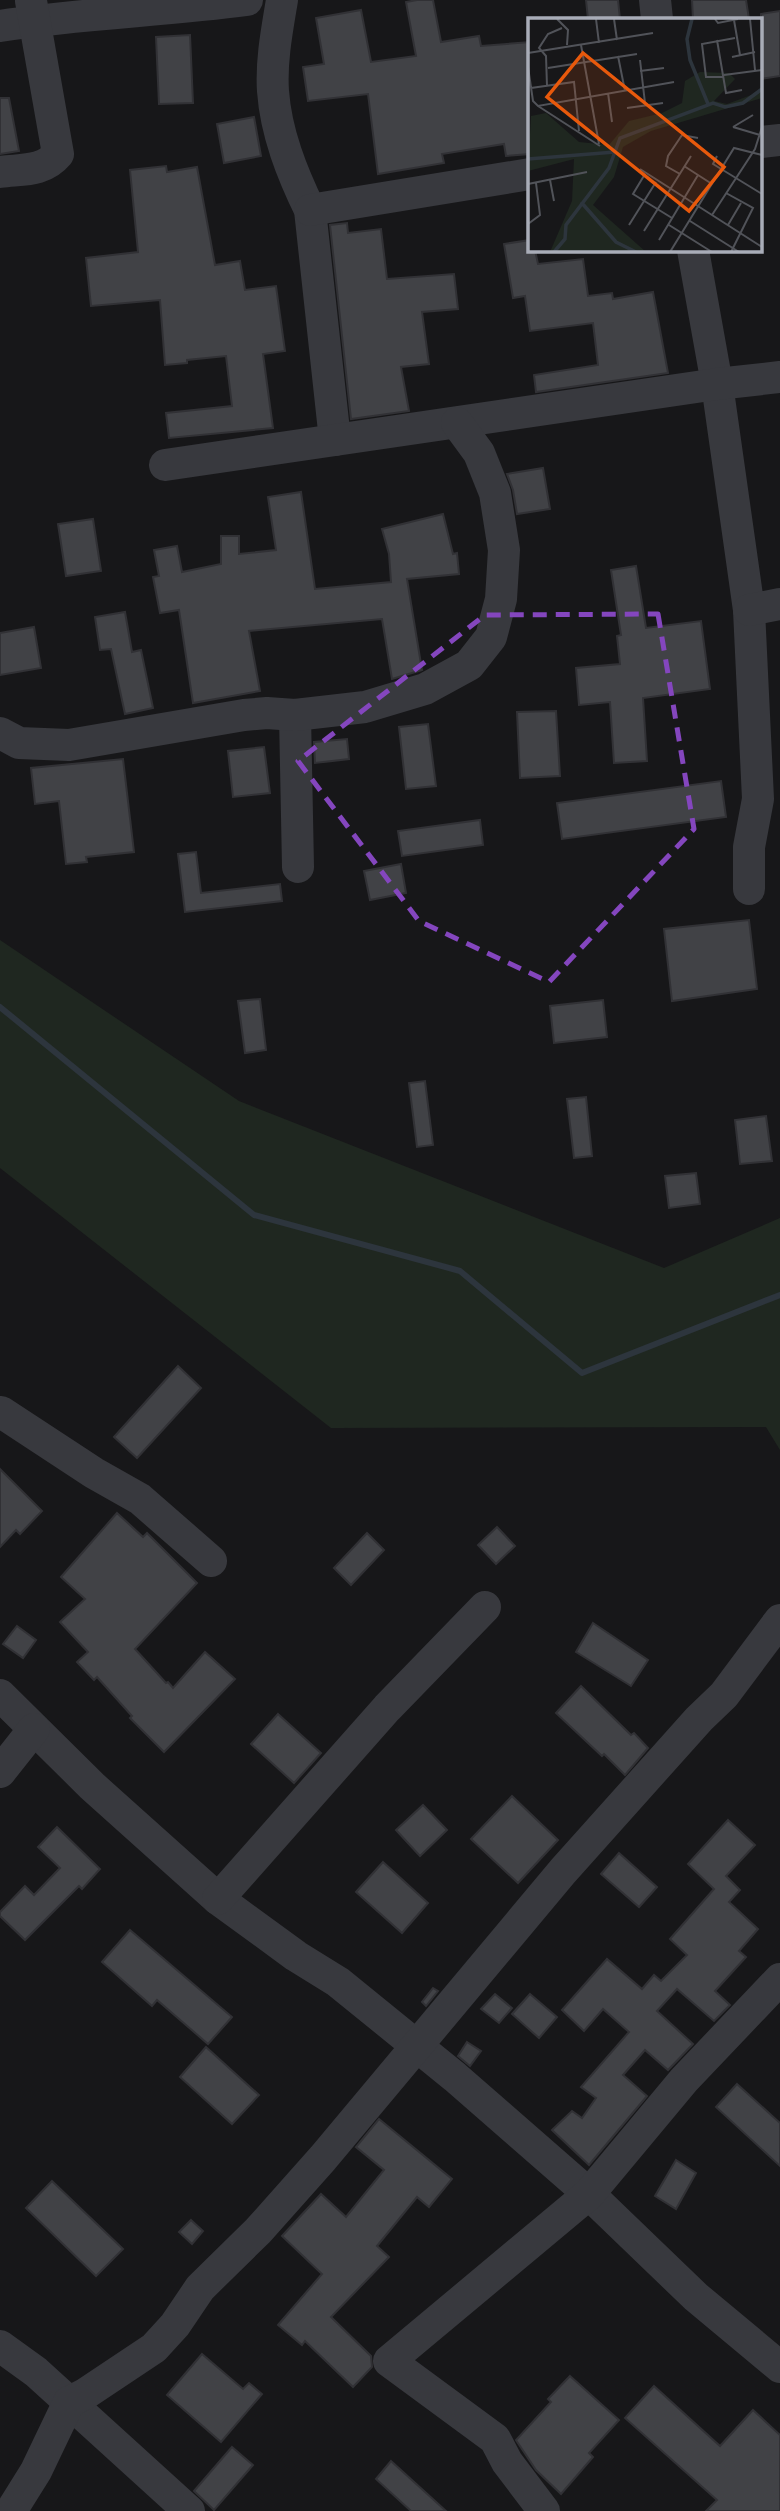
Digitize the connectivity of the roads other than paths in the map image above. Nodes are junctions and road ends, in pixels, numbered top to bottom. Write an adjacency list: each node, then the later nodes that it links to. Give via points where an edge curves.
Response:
1 (247, 0): 4 (street, via 177,9)
2 (282, 0): 11 (street, via 273,92 281,138)
3 (655, 0): 5 (street)
4 (32, 10): 6 (street); 9 (street, via 58,154 39,168)
5 (657, 18)
6 (0, 26)
7 (780, 140): 8 (street)
8 (762, 142)
9 (0, 172)
10 (528, 174): 11 (street)
11 (310, 210): 16 (street)
12 (693, 252): 14 (street)
13 (780, 377): 14 (street)
14 (717, 384): 15 (street); 19 (street)
15 (457, 424): 16 (street); 20 (street, via 479,453 495,493 503,550 501,598 491,637 469,665 425,689 365,707)
16 (335, 440): 17 (street)
17 (165, 465)
18 (780, 604): 19 (street)
19 (749, 610): 22 (street)
20 (295, 715): 21 (street, via 225,718 69,745 19,743); 23 (street)
21 (0, 733)
22 (769, 798): 24 (street, via 749,847)
23 (298, 867)
24 (749, 889)
25 (0, 1389): 26 (street, via 4,1397)
26 (0, 1412): 27 (street, via 140,1499)
27 (211, 1561)
28 (485, 1607): 33 (street, via 387,1708)
29 (780, 1620): 35 (street, via 724,1695 563,1871)
30 (0, 1695): 31 (street)
31 (34, 1729): 32 (street); 33 (street)
32 (0, 1772)
33 (218, 1899): 35 (street, via 338,1982)
34 (780, 1979): 36 (street, via 684,2080)
35 (418, 2047): 36 (street); 39 (street, via 276,2210 200,2288 154,2348)
36 (589, 2193): 38 (street, via 696,2297); 42 (street, via 389,2361 495,2439)
37 (0, 2346): 39 (street)
38 (780, 2367)
39 (69, 2402): 40 (street); 41 (street)
40 (11, 2511)
41 (189, 2511)
42 (544, 2511)

